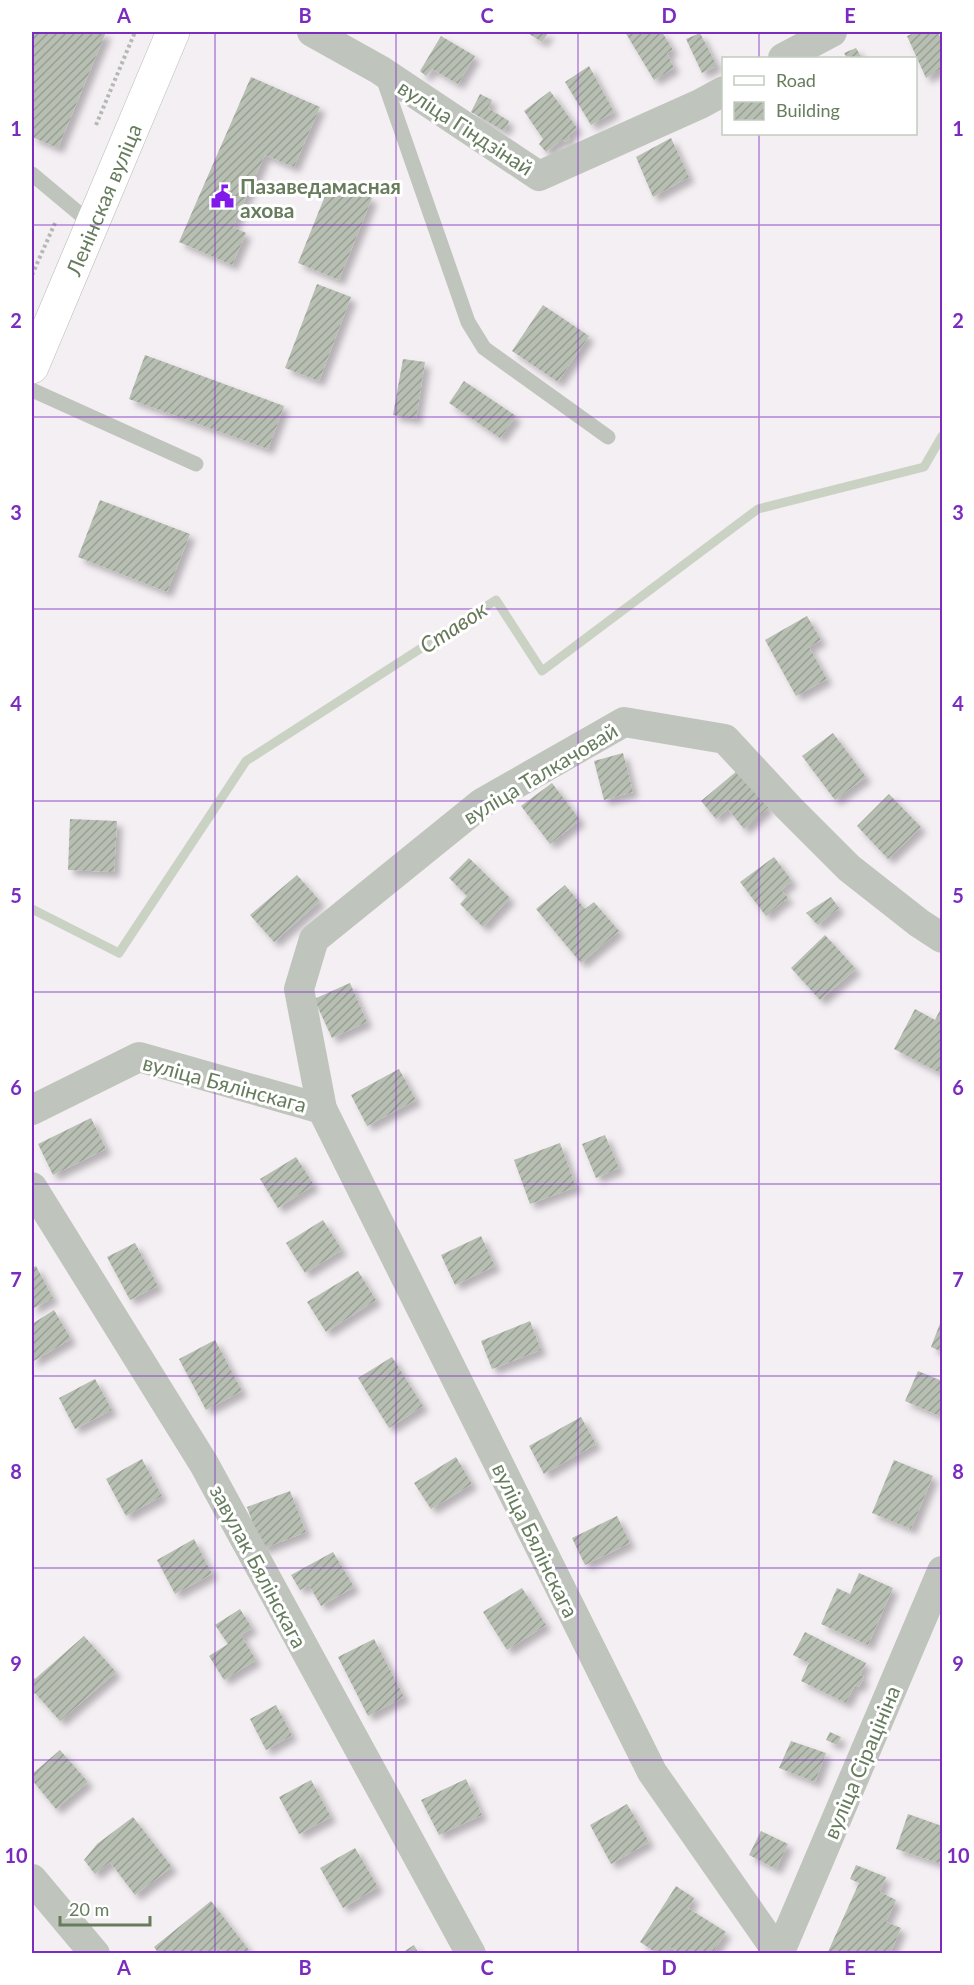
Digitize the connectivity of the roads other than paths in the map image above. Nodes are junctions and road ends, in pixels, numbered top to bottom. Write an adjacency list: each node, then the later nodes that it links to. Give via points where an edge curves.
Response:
1 (173, 32): 8 (main road, Ленінская вуліца)
2 (312, 32): 5 (street, вуліца Гіндзінай)
3 (832, 32): 4 (street)
4 (785, 57)
5 (380, 70): 6 (street, вуліца Гіндзінай, via 539,176); 11 (lane, via 468,322 484,348)
6 (722, 92)
7 (32, 174): 8 (lane)
8 (93, 225): 9 (main road, Ленінская вуліца)
9 (32, 367)
10 (32, 390): 12 (lane)
11 (608, 437)
12 (195, 464)
13 (942, 938): 14 (street, вуліца Талкачовай, via 849,868 725,739 624,722 482,803)
14 (314, 939): 15 (street, вуліца Бялінскага, via 299,989)
15 (322, 1109): 16 (street, вуліца Бялінскага, via 140,1057); 22 (street, вуліца Бялінскага, via 652,1772)
16 (32, 1110)
17 (32, 1187): 21 (street, завулак Бялінскага, via 204,1464)
18 (942, 1571): 22 (street, вуліца Сірацініна)
19 (32, 1879): 20 (street)
20 (95, 1953)
21 (471, 1953)
22 (779, 1953)

